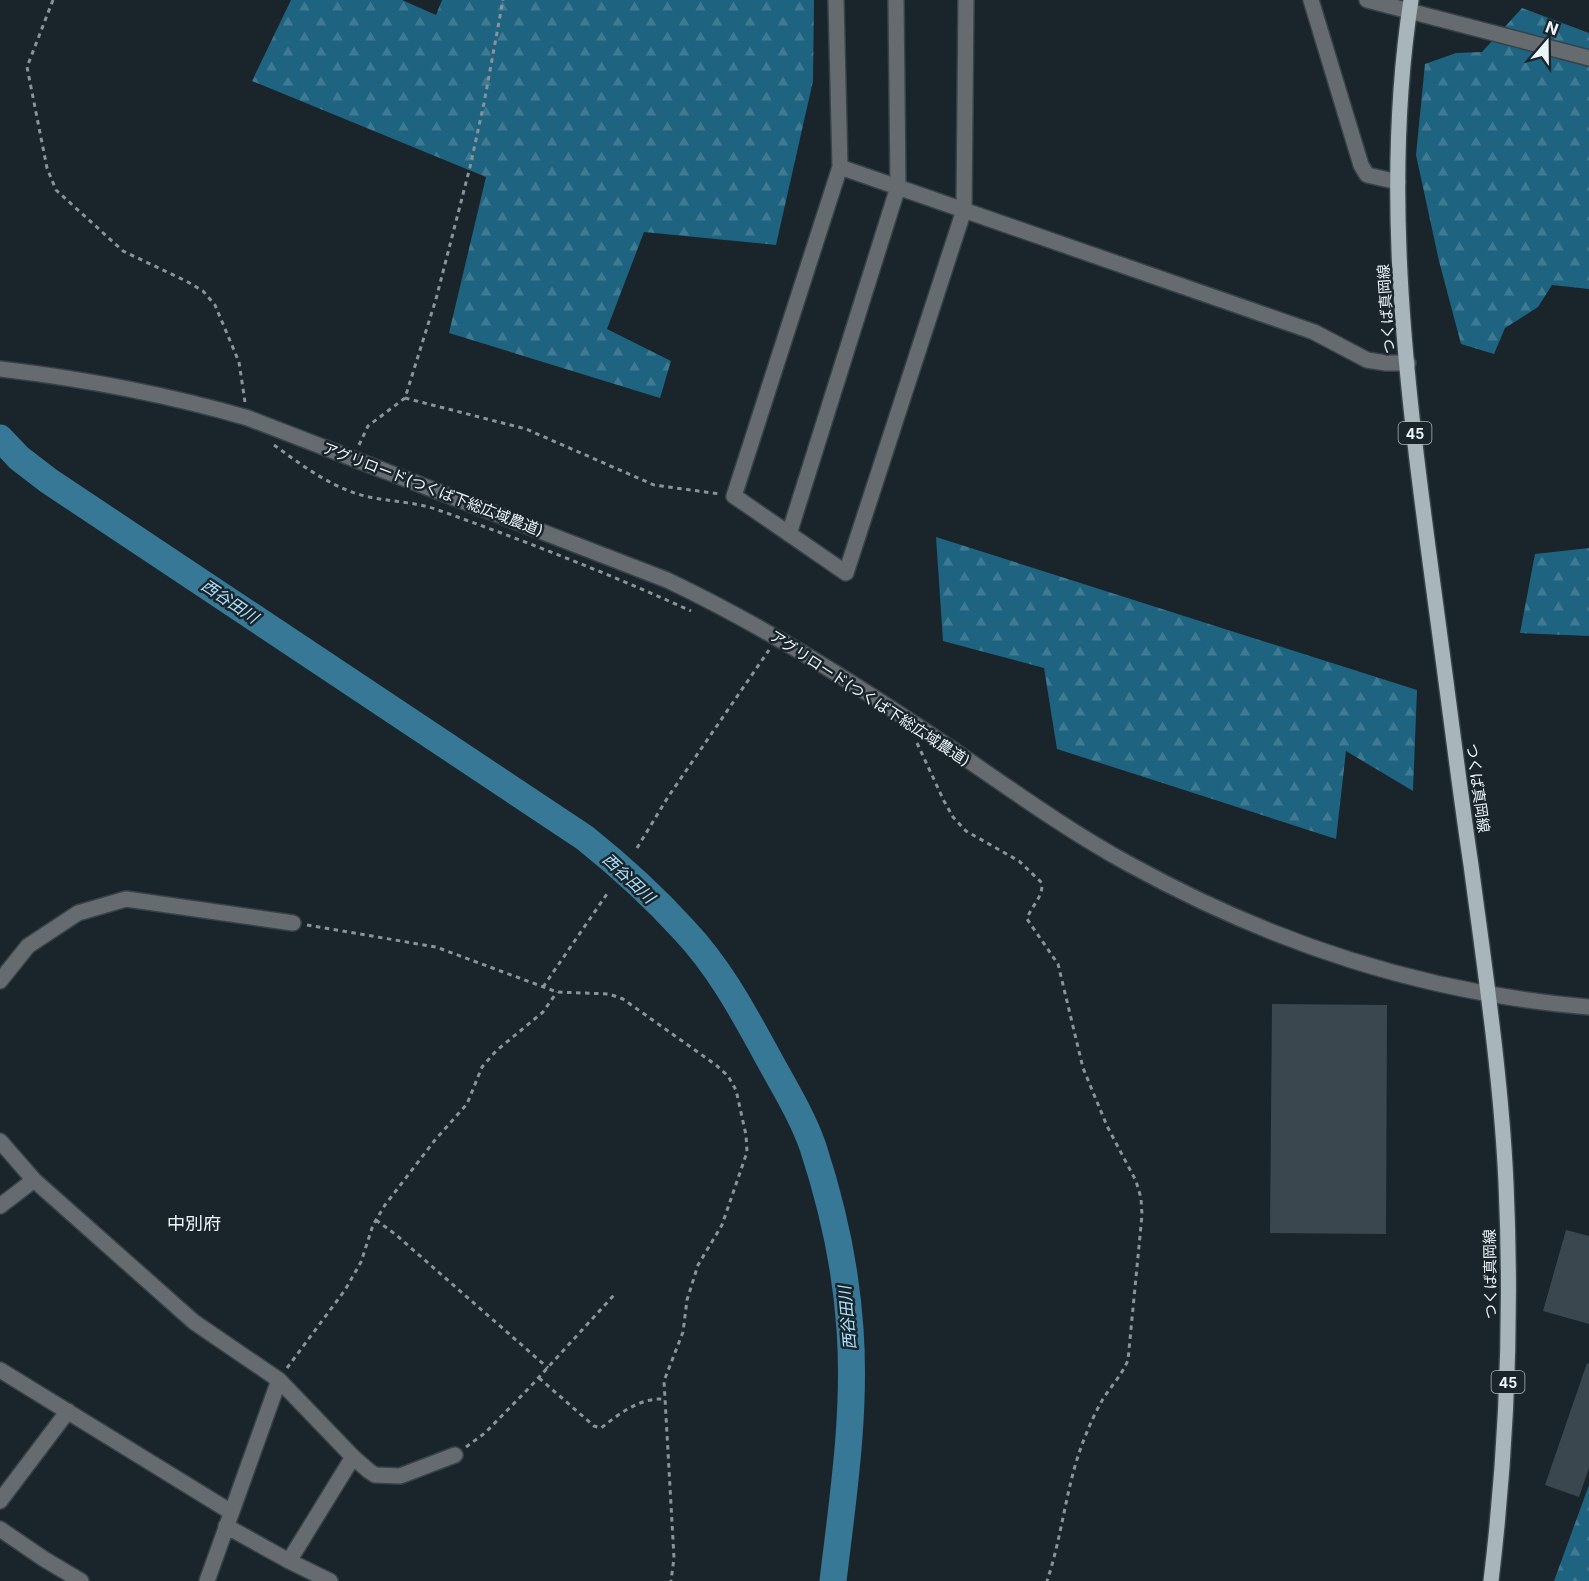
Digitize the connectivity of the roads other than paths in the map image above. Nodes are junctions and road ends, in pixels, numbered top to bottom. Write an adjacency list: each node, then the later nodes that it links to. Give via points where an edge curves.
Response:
1 (836, 0): 8 (street)
2 (896, 0): 10 (street)
3 (966, 0): 11 (street)
4 (1311, 0): 9 (street, via 1361,165 1367,175)
5 (1367, 0): 6 (street)
6 (1411, 6): 7 (street); 9 (main road, つくば真岡線 / 45)
7 (1589, 58)
8 (840, 167): 10 (street); 14 (street, via 734,496)
9 (1398, 182): 12 (main road, つくば真岡線 / 45, via 1400,276)
10 (898, 187): 11 (street); 14 (street)
11 (964, 210): 12 (street, via 1314,332 1367,360); 14 (street, via 846,573)
12 (1408, 363): 17 (main road, つくば真岡線 / 45, via 1420,482)
13 (0, 369): 17 (street, アグリロード(つくば下総広域農道), via 144,390 248,418 667,580 778,637 1083,837 1208,905 1304,946 1361,965)
14 (789, 534)
15 (293, 923): 16 (street, via 126,899 78,913 28,946)
16 (0, 981)
17 (1488, 995): 18 (street, アグリロード(つくば下総広域農道)); 34 (main road, つくば真岡線 / 45, via 1501,1110 1509,1308 1504,1444)
18 (1589, 1007)
19 (0, 1141): 20 (street)
20 (33, 1180): 21 (street); 23 (street, via 194,1322)
21 (0, 1206)
22 (0, 1370): 24 (street)
23 (279, 1380): 26 (street); 28 (street)
24 (68, 1411): 27 (street); 28 (street)
25 (455, 1455): 26 (street, via 400,1476 386,1477 375,1475)
26 (353, 1457): 30 (street)
27 (0, 1501)
28 (229, 1519): 30 (street); 33 (street)
29 (0, 1529): 32 (street)
30 (289, 1562): 31 (street)
31 (320, 1579)
32 (81, 1581)
33 (207, 1581)
34 (1491, 1581)

